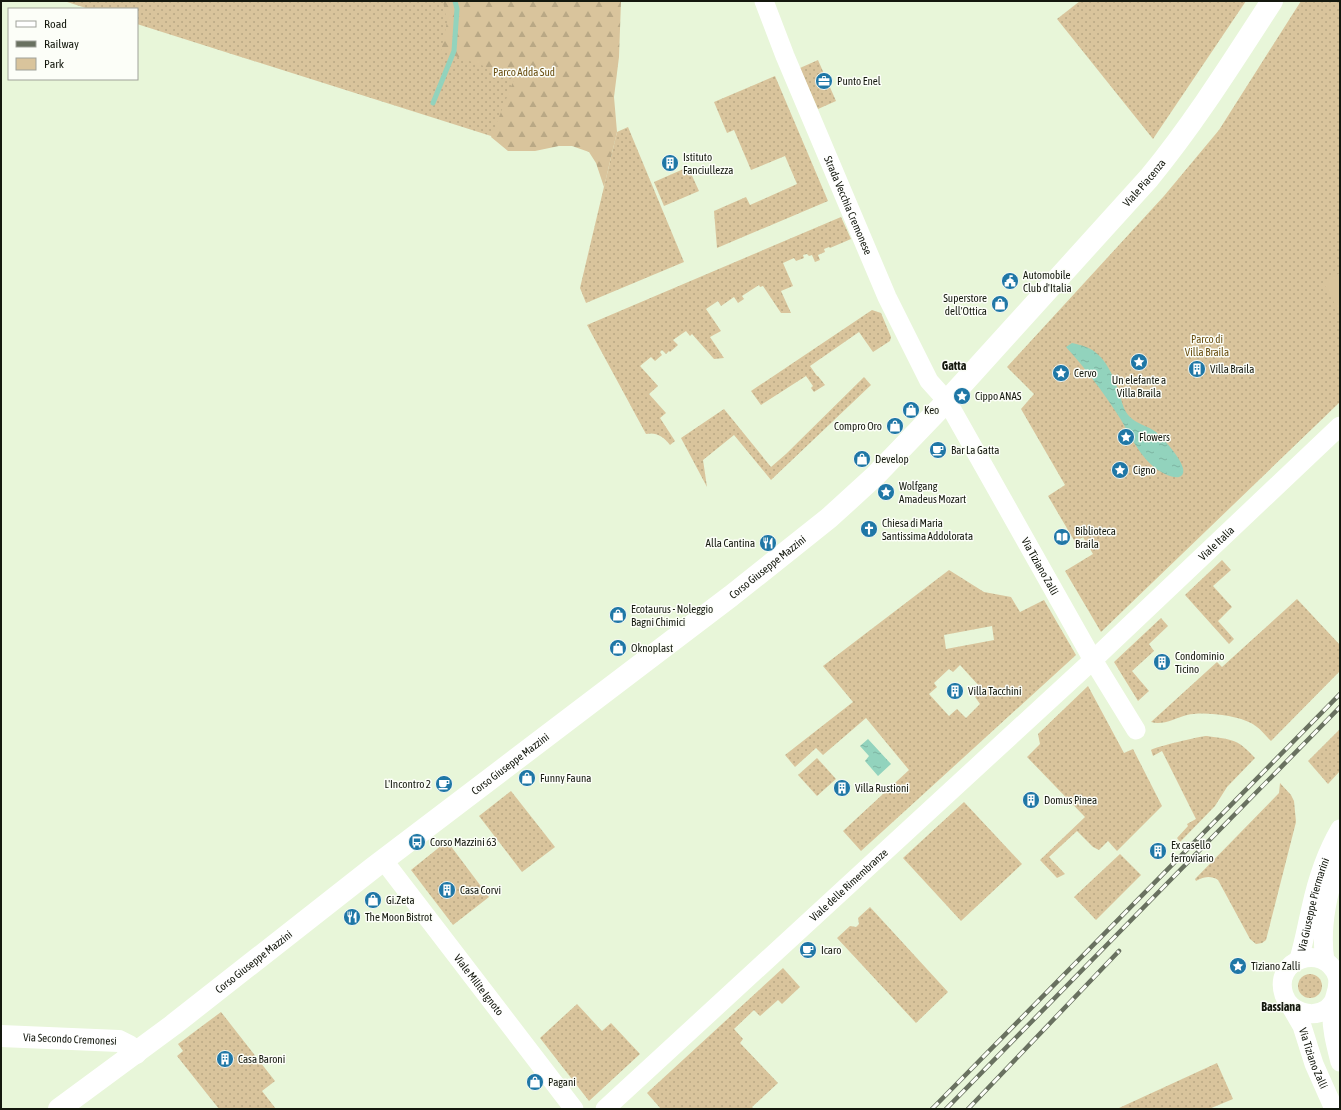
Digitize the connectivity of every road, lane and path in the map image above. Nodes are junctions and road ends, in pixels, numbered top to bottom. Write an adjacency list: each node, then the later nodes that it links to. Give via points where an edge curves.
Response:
1 (764, 1): 3 (street, Strada Vecchia Cremonese, via 887,296 929,381)
2 (1272, 1): 3 (street, Viale Piacenza, via 1201,110 1149,178)
3 (947, 402): 5 (street, Via Tiziano Zalli); 9 (street, Corso Giuseppe Mazzini, via 875,476 829,518)
4 (1340, 426): 5 (street, Viale Italia)
5 (1093, 660): 6 (street, Via Tiziano Zalli); 19 (street, Viale delle Rimembranze)
6 (1136, 730)
7 (1340, 829): 10 (street, Via Giuseppe Piermarini, via 1320,873)
8 (1340, 852): 11 (street, Via Giuseppe Piermarini, via 1330,884 1324,923)
9 (384, 861): 15 (street, Corso Giuseppe Mazzini); 18 (street, Viale Milite Ignoto)
10 (1298, 960): 11 (street, via 1308,957); 13 (street, via 1288,968 1282,981 1282,990)
11 (1325, 961): 12 (street, via 1337,976 1338,994)
12 (1333, 1002): 13 (street, via 1318,1013 1300,1012); 16 (street, via 1333,1029)
13 (1291, 1007): 20 (street, Via Tiziano Zalli, via 1302,1026 1314,1064)
14 (1, 1036): 15 (street, Via Secondo Cremonesi, via 119,1041)
15 (136, 1053): 17 (street, Corso Giuseppe Mazzini)
16 (1340, 1062)
17 (59, 1109)
18 (574, 1109)
19 (604, 1109)
20 (1334, 1109)

